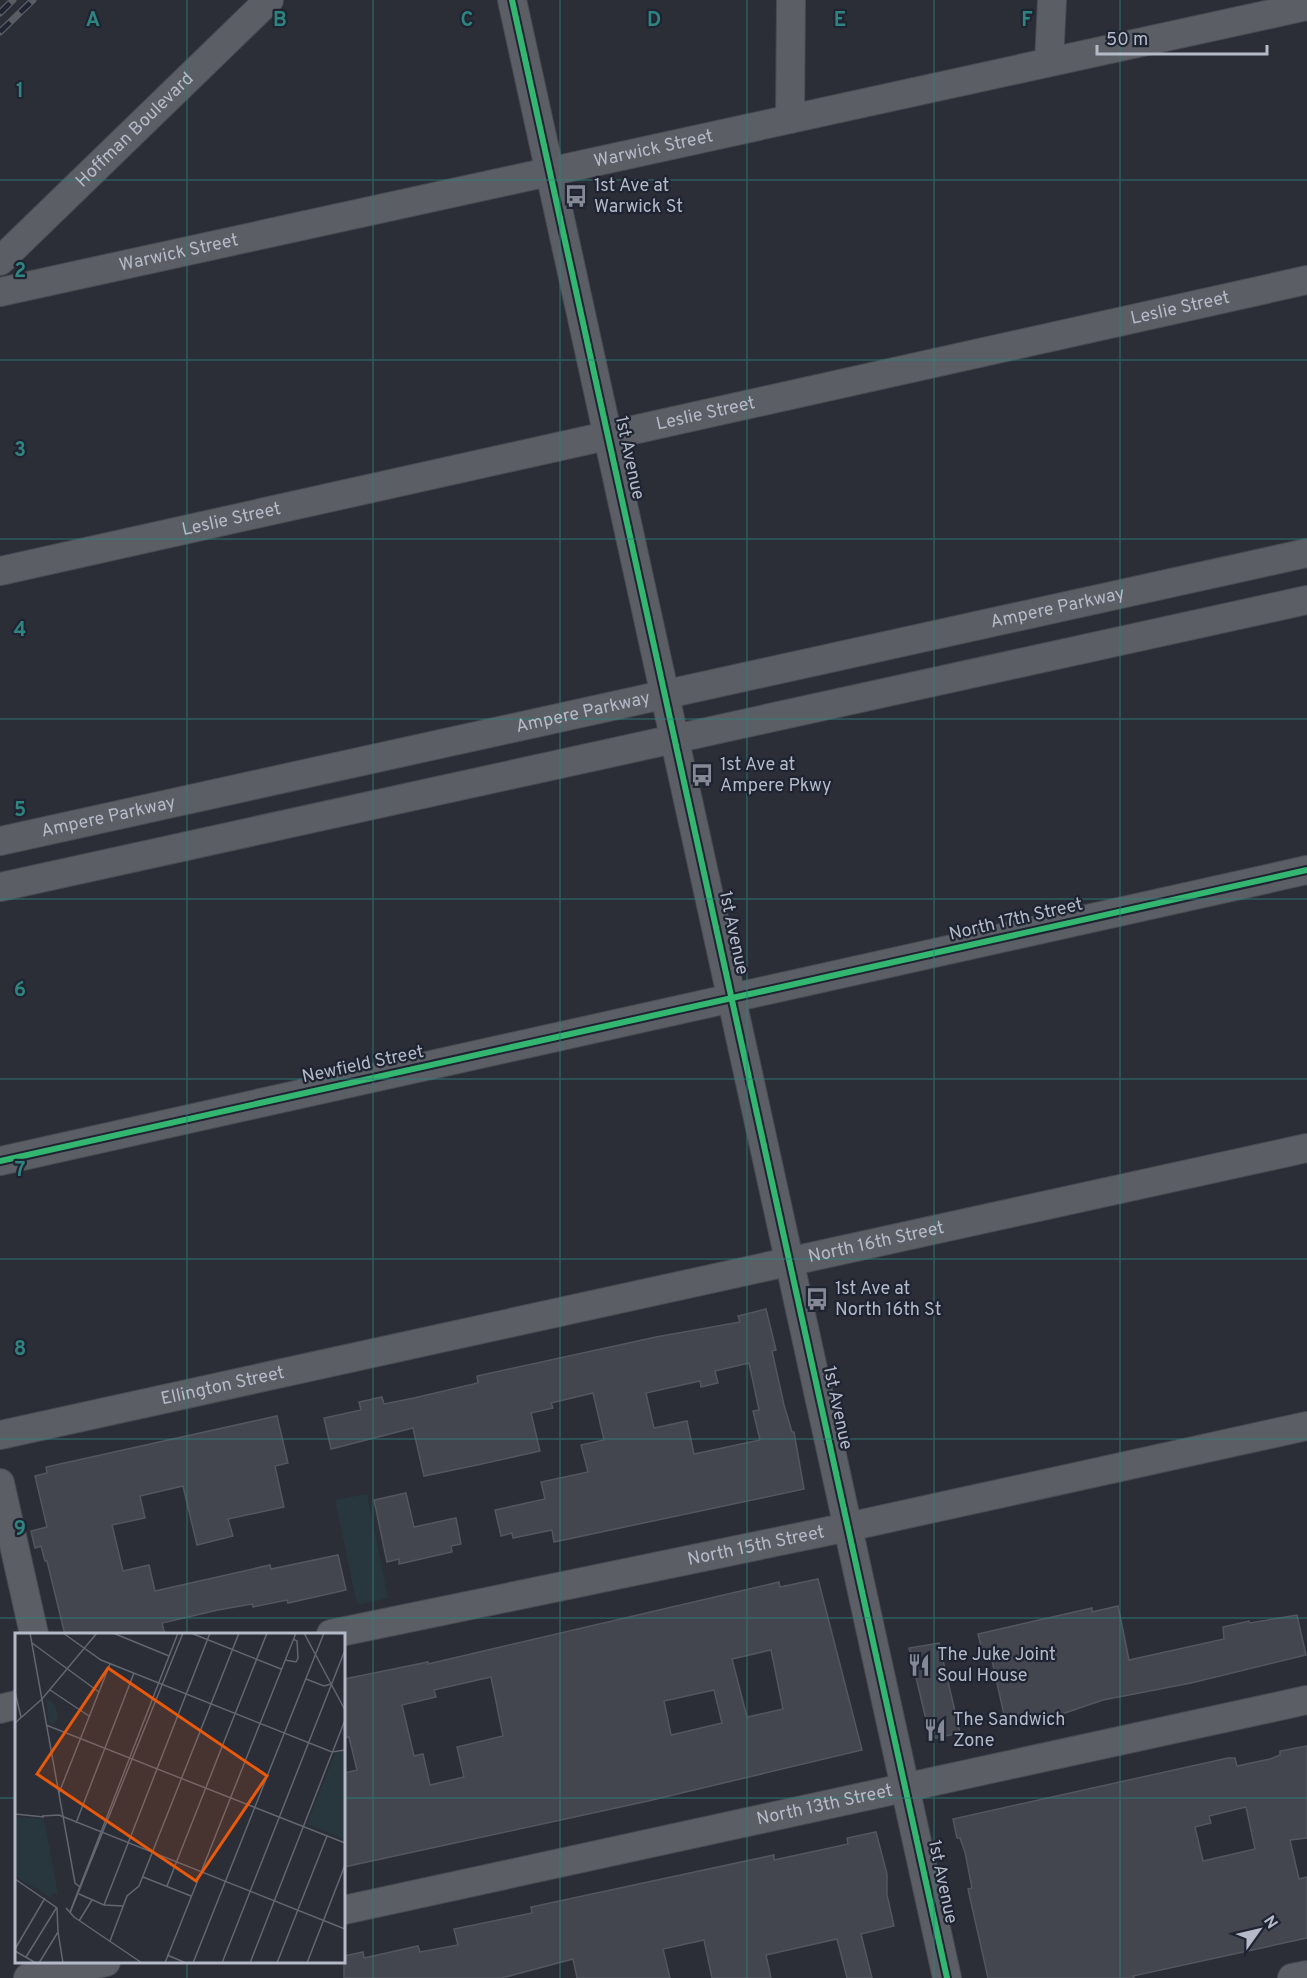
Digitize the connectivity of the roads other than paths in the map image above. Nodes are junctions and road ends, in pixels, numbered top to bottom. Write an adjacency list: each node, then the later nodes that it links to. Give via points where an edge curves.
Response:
1 (269, 0): 9 (street, Hoffman Boulevard)
2 (512, 0): 8 (street, 1st Avenue)
3 (791, 0): 7 (street)
4 (1052, 0): 6 (street)
5 (1307, 6): 6 (street, Warwick Street)
6 (1049, 63): 7 (street, Warwick Street)
7 (790, 119): 8 (street, Warwick Street)
8 (550, 171): 11 (street, Warwick Street); 12 (street, 1st Avenue)
9 (0, 261)
10 (1307, 280): 12 (street, Leslie Street)
11 (0, 292)
12 (608, 435): 14 (street, Leslie Street); 16 (street, 1st Avenue)
13 (1307, 554): 16 (street, Ampere Parkway)
14 (0, 571)
15 (1307, 600): 17 (street)
16 (665, 694): 17 (street, 1st Avenue); 18 (street, Ampere Parkway)
17 (675, 739): 20 (street); 21 (street, 1st Avenue)
18 (0, 841)
19 (1307, 870): 21 (street, North 17th Street)
20 (0, 887)
21 (732, 999): 23 (street, Newfield Street); 24 (street, 1st Avenue)
22 (1307, 1148): 24 (street, North 16th Street)
23 (0, 1161)
24 (790, 1261): 25 (street, North 16th Street); 29 (street, 1st Avenue)
25 (445, 1335): 27 (street, Ellington Street)
26 (1307, 1426): 29 (street, North 15th Street)
27 (0, 1435)
28 (0, 1483): 30 (street)
29 (848, 1527): 31 (street, North 15th Street); 35 (street, 1st Avenue)
30 (34, 1633)
31 (337, 1633)
32 (1307, 1700): 35 (street, North 13th Street)
33 (15, 1705): 34 (street)
34 (0, 1709)
35 (905, 1787): 36 (street, North 13th Street); 42 (street, 1st Avenue)
36 (345, 1910)
37 (99, 1963): 40 (street)
38 (104, 1963): 41 (street)
39 (1307, 1975): 43 (street)
40 (28, 1978)
41 (107, 1978)
42 (948, 1978)
43 (1292, 1978)

